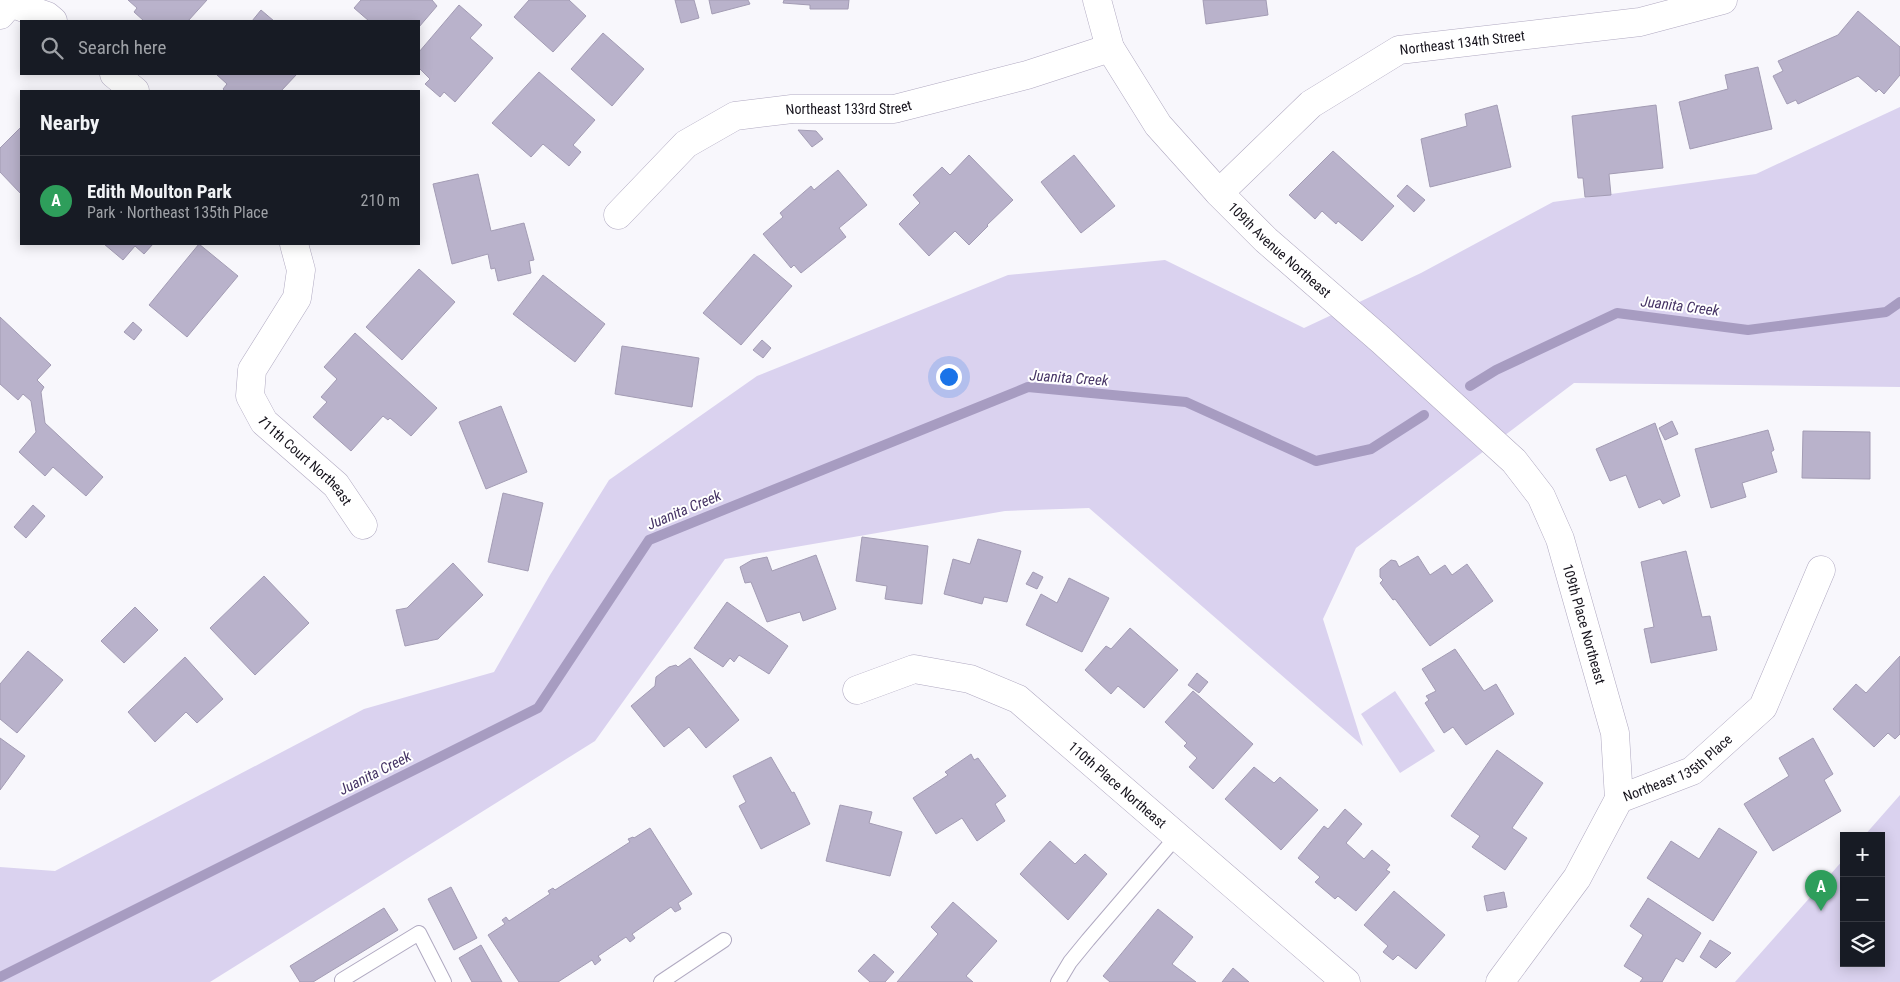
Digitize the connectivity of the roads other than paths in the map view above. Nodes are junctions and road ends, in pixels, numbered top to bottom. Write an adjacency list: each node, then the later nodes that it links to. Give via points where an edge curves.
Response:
1 (1097, 0): 5 (street, 109th Avenue Northeast)
2 (1723, 0): 8 (street, Northeast 134th Street, via 1640,22 1399,50 1310,104)
3 (7, 4): 4 (street)
4 (52, 20)
5 (1110, 48): 8 (street, 109th Avenue Northeast, via 1158,125); 9 (street, Northeast 133rd Street, via 1028,75 894,109 792,109 735,116 686,144)
6 (115, 75): 7 (street)
7 (134, 90)
8 (1219, 193): 11 (street, 109th Avenue Northeast, via 1266,240)
9 (618, 215)
10 (294, 245): 12 (street, 111th Court Northeast, via 301,270 297,298 252,370 250,396 264,422 336,485)
11 (1514, 461): 15 (street, 109th Place Northeast, via 1541,496 1560,539 1615,733)
12 (363, 525)
13 (1822, 570): 15 (street, Northeast 135th Place, via 1763,707 1692,771)
14 (857, 690): 16 (street, 110th Place Northeast, via 914,669 970,679 1018,699)
15 (1619, 799): 23 (street, Northeast 135th Place, via 1577,878)
16 (1177, 836): 21 (lane, via 1070,962); 22 (street, 110th Place Northeast)
17 (724, 940): 20 (lane)
18 (342, 980): 19 (lane, via 419,933)
19 (444, 982)
20 (661, 982)
21 (1058, 982)
22 (1346, 982)
23 (1500, 982)

